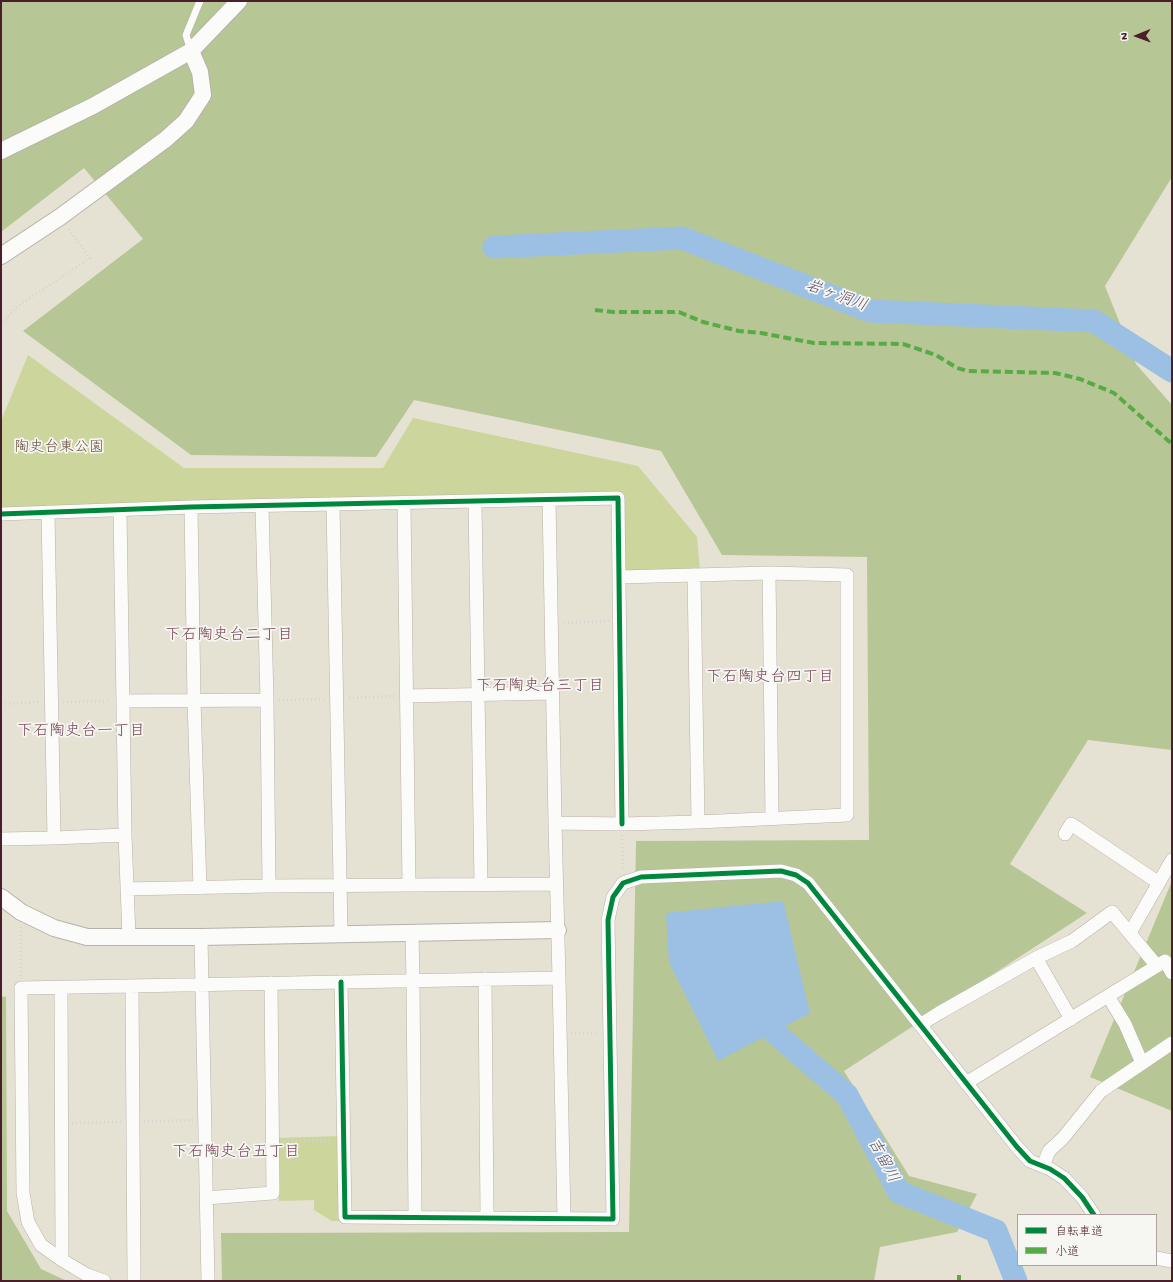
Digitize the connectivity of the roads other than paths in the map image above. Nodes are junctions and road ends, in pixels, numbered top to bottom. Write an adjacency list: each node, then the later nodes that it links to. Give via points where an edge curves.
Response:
1 (200, 1): 3 (lane, via 186,35)
2 (239, 1): 3 (street)
3 (191, 51): 4 (street, via 93,106); 5 (street, via 200,72 203,95 186,120 166,139 60,217)
4 (1, 151)
5 (1, 256)
6 (549, 500): 7 (street); 17 (street, via 618,498); 18 (street)
7 (476, 502): 8 (street); 19 (street)
8 (404, 503): 9 (street); 20 (street)
9 (333, 504): 10 (street); 36 (street)
10 (262, 506): 11 (street); 21 (street)
11 (191, 507): 12 (street); 23 (street)
12 (120, 510): 13 (street); 22 (street)
13 (48, 512): 14 (street); 30 (street)
14 (1, 514)
15 (769, 573): 16 (street); 24 (street); 24 (street, via 847,575 847,815)
16 (694, 575): 17 (street); 25 (street)
17 (620, 577): 27 (street)
18 (552, 693): 19 (street); 26 (street)
19 (478, 694): 20 (street); 34 (street)
20 (407, 696): 37 (street)
21 (267, 700): 23 (street); 38 (street)
22 (123, 701): 23 (street); 29 (street)
23 (194, 701): 39 (street)
24 (772, 818): 25 (street)
25 (698, 822): 27 (street)
26 (555, 824): 27 (street); 35 (street)
27 (622, 824)
28 (1065, 834): 33 (street, via 1071,824)
29 (125, 835): 30 (street); 40 (street)
30 (54, 838): 31 (street)
31 (1, 839)
32 (1172, 860): 33 (street)
33 (1159, 883): 44 (street)
34 (481, 884): 35 (street); 37 (street)
35 (556, 884): 42 (street)
36 (340, 885): 37 (street); 38 (street); 45 (street)
37 (410, 885)
38 (269, 886): 39 (street)
39 (200, 888): 40 (street)
40 (128, 889): 46 (street)
41 (1, 897): 46 (street, via 21,912 54,928 86,937)
42 (558, 930): 43 (street); 51 (street)
43 (412, 933): 45 (street); 53 (street)
44 (1130, 933): 48 (street, via 1112,912 1072,941); 49 (street)
45 (341, 934): 47 (street)
46 (129, 937): 47 (street)
47 (201, 937): 56 (street)
48 (1036, 958): 60 (street); 61 (street)
49 (1157, 966): 50 (street, via 1165,961); 59 (street)
50 (1172, 973)
51 (559, 978): 52 (street); 70 (street)
52 (486, 979): 53 (street); 69 (street)
53 (414, 980): 54 (street); 68 (street)
54 (341, 982): 55 (street); 68 (street, via 345,1217)
55 (271, 983): 56 (street); 66 (street, via 273,1194)
56 (201, 984): 57 (street); 66 (street)
57 (132, 986): 58 (street); 75 (street)
58 (61, 987): 72 (street); 72 (street, via 21,988 23,1193 28,1222 41,1245)
59 (1108, 996): 60 (street); 63 (street, via 1125,1024)
60 (1071, 1019): 64 (street)
61 (920, 1024): 64 (street); 70 (street, via 808,883 796,875 781,871 641,877 623,883 613,897 608,920 613,1219)
62 (1172, 1043): 63 (street)
63 (1142, 1063): 65 (street, via 1101,1090 1063,1138 1049,1151)
64 (966, 1083): 65 (street, via 1030,1161)
65 (1043, 1166): 67 (street, via 1064,1178)
66 (206, 1198): 76 (street)
67 (1093, 1214)
68 (416, 1217): 69 (street)
69 (487, 1218): 70 (street)
70 (564, 1218)
71 (1157, 1258): 73 (street)
72 (62, 1260): 74 (street, via 87,1275)
73 (1172, 1261)
74 (104, 1281)
75 (134, 1281)
76 (208, 1281)

